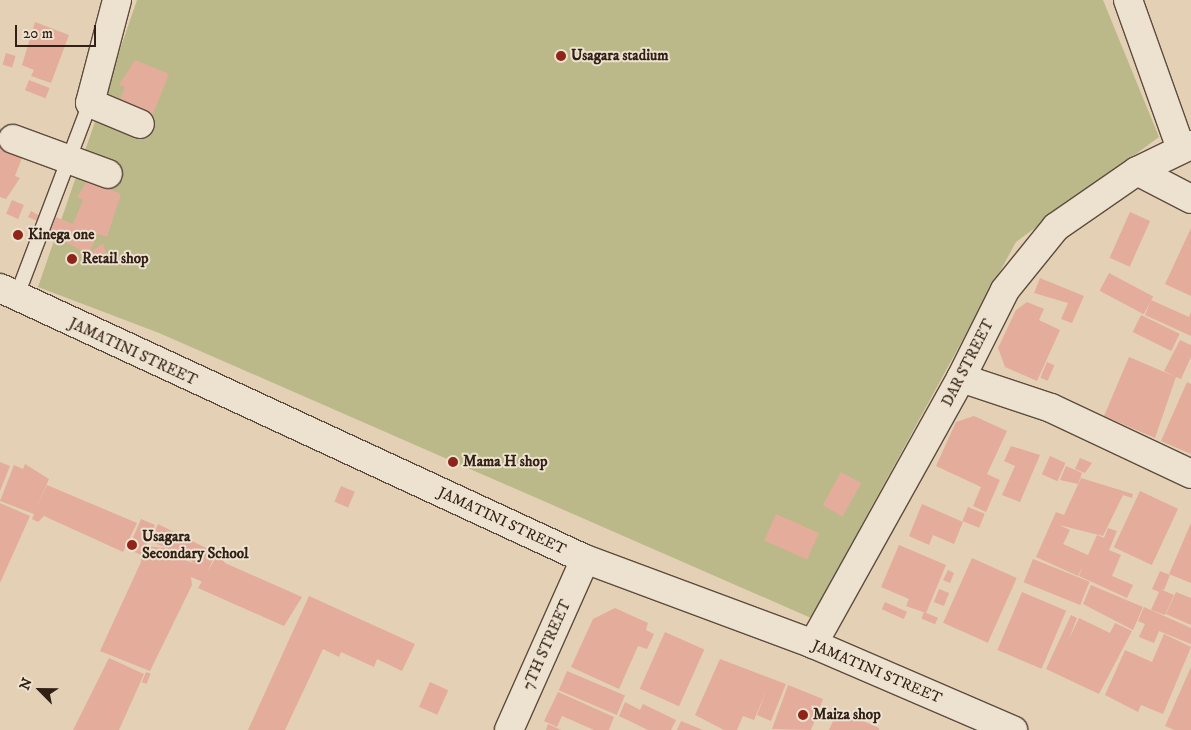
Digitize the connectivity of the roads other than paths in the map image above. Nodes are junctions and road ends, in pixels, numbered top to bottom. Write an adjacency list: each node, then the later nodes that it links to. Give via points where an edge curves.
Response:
1 (116, 0): 3 (street)
2 (1128, 0): 6 (street)
3 (90, 103): 4 (street); 7 (lane)
4 (140, 124)
5 (13, 139): 7 (street)
6 (1186, 147): 8 (street, DAR STREET)
7 (68, 158): 9 (street); 11 (lane)
8 (1136, 171): 10 (street); 12 (street, DAR STREET, via 1056,227 1005,290)
9 (108, 174)
10 (1191, 199)
11 (8, 293): 14 (street, JAMATINI STREET)
12 (962, 378): 13 (street, via 1051,408); 15 (street, DAR STREET)
13 (1191, 474)
14 (585, 559): 15 (street, JAMATINI STREET); 16 (street, 7TH STREET)
15 (813, 644): 17 (street, JAMATINI STREET)
16 (509, 730)
17 (1014, 730)

